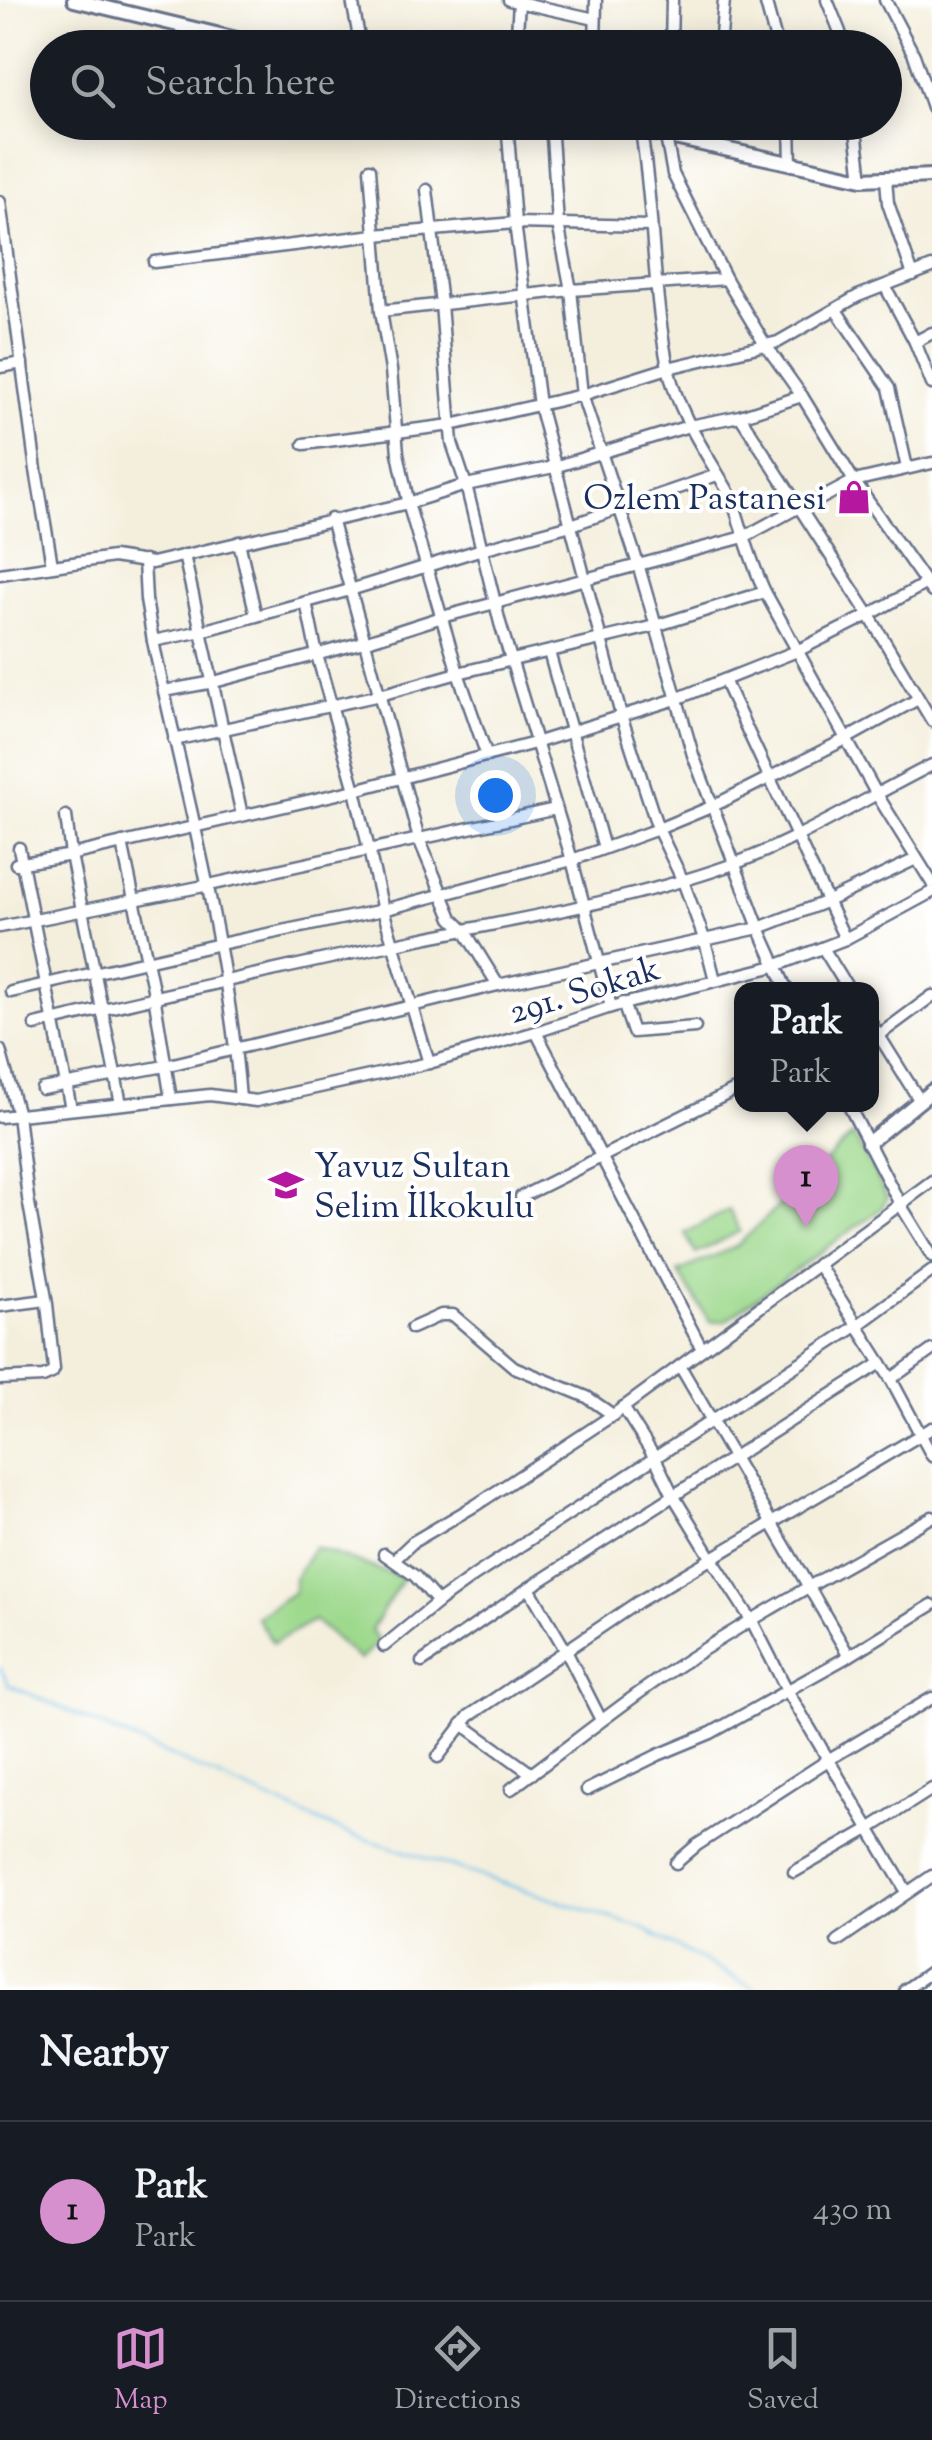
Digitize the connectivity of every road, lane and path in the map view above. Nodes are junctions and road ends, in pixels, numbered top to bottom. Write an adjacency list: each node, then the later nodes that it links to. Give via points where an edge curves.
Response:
1 (74, 0): 11 (street)
2 (352, 0): 12 (street)
3 (596, 0): 10 (street)
4 (672, 0): 15 (street)
5 (724, 0): 16 (street)
6 (766, 0): 17 (street)
7 (827, 0): 18 (street)
8 (885, 0): 19 (street)
9 (514, 1): 10 (street); 13 (street)
10 (596, 19): 14 (street)
11 (199, 30)
12 (358, 30)
13 (515, 30)
14 (595, 30)
15 (671, 30)
16 (722, 30)
17 (774, 30)
18 (839, 30)
19 (901, 30)
20 (902, 32): 21 (street)
21 (932, 106)
22 (508, 140): 38 (street)
23 (552, 140): 39 (street)
24 (643, 140): 40 (street)
25 (668, 140): 46 (street, via 673,174)
26 (692, 140): 30 (street)
27 (711, 140): 30 (street)
28 (790, 140): 31 (street)
29 (857, 140): 34 (street)
30 (710, 147): 31 (street)
31 (791, 165): 34 (street)
32 (370, 170): 42 (street)
33 (932, 176): 35 (street)
34 (862, 179): 35 (street)
35 (886, 179): 45 (street, via 888,204)
36 (427, 190): 41 (street)
37 (0, 202): 57 (street)
38 (515, 223): 39 (street); 41 (street); 50 (street)
39 (558, 224): 40 (street); 49 (street)
40 (652, 226): 47 (street)
41 (432, 232): 42 (street); 51 (street)
42 (375, 235): 43 (street); 53 (street)
43 (154, 262)
44 (932, 267): 45 (street)
45 (914, 274): 48 (street)
46 (726, 278): 47 (street); 56 (street)
47 (656, 284): 49 (street); 59 (street)
48 (885, 286): 52 (street); 55 (street)
49 (571, 290): 50 (street); 61 (street)
50 (524, 294): 51 (street); 63 (street)
51 (441, 304): 53 (street); 65 (street)
52 (836, 310): 56 (street); 72 (street, via 889,388)
53 (381, 311): 67 (street)
54 (932, 334): 55 (street)
55 (915, 342): 60 (street)
56 (764, 344): 59 (street); 62 (street)
57 (22, 363): 58 (street); 87 (street)
58 (0, 367)
59 (668, 368): 61 (street); 66 (street)
60 (932, 384)
61 (582, 395): 63 (street); 69 (street)
62 (802, 396): 64 (street); 74 (street)
63 (539, 406): 65 (street); 71 (street)
64 (740, 416): 66 (street); 77 (street)
65 (451, 425): 67 (street); 75 (street)
66 (689, 426): 69 (street); 73 (street)
67 (396, 434): 68 (street); 76 (street)
68 (304, 444)
69 (601, 452): 71 (street); 78 (street)
70 (932, 462): 72 (street)
71 (554, 467): 75 (street); 80 (street)
72 (907, 468): 74 (street)
73 (717, 475): 78 (street); 81 (street)
74 (854, 481): 77 (street); 91 (street)
75 (466, 485): 76 (street); 83 (street)
76 (408, 503): 79 (street); 88 (street)
77 (798, 507): 81 (street); 96 (street)
78 (619, 509): 80 (street); 86 (street)
79 (330, 520): 82 (street); 92 (street)
80 (571, 525): 83 (street); 90 (street)
81 (744, 537): 86 (street); 93 (street)
82 (239, 542): 84 (street); 97 (street)
83 (482, 549): 88 (street); 95 (street)
84 (184, 555): 85 (street); 100 (street)
85 (144, 561): 87 (street, via 113,557); 102 (street)
86 (638, 564): 90 (street); 99 (street)
87 (52, 565): 89 (street)
88 (426, 567): 92 (street); 98 (street)
89 (0, 574)
90 (586, 580): 95 (street); 101 (street)
91 (930, 585): 96 (street)
92 (350, 590): 94 (street); 103 (street)
93 (765, 592): 99 (street); 104 (street)
94 (306, 602): 97 (street); 106 (street)
95 (496, 603): 98 (street); 107 (street)
96 (869, 615): 104 (street); 114 (street)
97 (256, 616): 100 (street)
98 (442, 617): 103 (street); 108 (street)
99 (655, 626): 101 (street); 113 (street)
100 (202, 631): 102 (street); 110 (street)
101 (601, 639): 105 (street); 116 (street)
102 (153, 641): 111 (street)
103 (364, 642): 106 (street); 112 (street)
104 (797, 651): 109 (street); 121 (street)
105 (549, 652): 107 (street); 119 (street)
106 (317, 654): 110 (street); 115 (street)
107 (512, 660): 108 (street); 122 (street)
108 (458, 673): 112 (street); 123 (street)
109 (724, 680): 113 (street); 126 (street)
110 (214, 682): 111 (street); 118 (street)
111 (164, 691): 120 (street)
112 (380, 695): 115 (street); 125 (street)
113 (676, 699): 116 (street); 129 (street)
114 (918, 699): 117 (street); 121 (street)
115 (331, 707): 118 (street); 127 (street)
116 (621, 715): 119 (street); 134 (street)
117 (932, 721)
118 (224, 730): 120 (street); 131 (street)
119 (572, 732): 122 (street); 139 (street)
120 (174, 740): 133 (street)
121 (846, 740): 126 (street); 128 (street)
122 (535, 743): 123 (street); 130 (street)
123 (487, 756): 125 (street)
124 (932, 765): 128 (street)
125 (402, 778): 127 (street); 136 (street)
126 (770, 778): 129 (street); 135 (street)
127 (355, 790): 131 (street); 140 (street)
128 (876, 793): 135 (street); 142 (street)
129 (712, 807): 134 (street); 145 (street)
130 (556, 809): 136 (street); 143 (street)
131 (242, 814): 133 (street)
132 (66, 816): 141 (street)
133 (195, 827): 137 (street); 148 (street)
134 (658, 829): 139 (street); 146 (street)
135 (798, 836): 145 (street); 152 (street)
136 (420, 839): 140 (street); 150 (street)
137 (122, 843): 141 (street); 151 (street)
138 (19, 848): 144 (street)
139 (604, 848): 143 (street)
140 (369, 850): 148 (street); 154 (street)
141 (71, 855): 144 (street); 155 (street)
142 (916, 858): 147 (street); 152 (street)
143 (572, 860): 150 (street); 153 (street)
144 (19, 864): 156 (street)
145 (734, 864): 146 (street); 158 (street)
146 (683, 881): 153 (street); 161 (street)
147 (932, 883)
148 (209, 886): 151 (street); 162 (street)
149 (932, 892): 160 (street, 291. Sokak)
150 (442, 894): 154 (street); 159 (street)
151 (134, 901): 155 (street); 165 (street)
152 (828, 901): 158 (street); 160 (street)
153 (584, 907): 159 (street); 166 (street)
154 (383, 910): 162 (street); 163 (street)
155 (84, 911): 156 (street); 168 (street)
156 (34, 920): 157 (street); 173 (street)
157 (0, 927)
158 (759, 928): 161 (street); 167 (street)
159 (464, 930): 163 (street); 174 (street)
160 (845, 939): 164 (street, 291. Sokak)
161 (705, 940): 166 (street); 169 (street)
162 (220, 944): 165 (street); 170 (street)
163 (395, 944): 170 (street); 179 (street)
164 (823, 948): 167 (street, 291. Sokak); 172 (street)
165 (147, 961): 168 (street); 177 (street)
166 (599, 963): 174 (street); 180 (street)
167 (775, 966): 169 (street, 291. Sokak); 171 (street)
168 (95, 974): 173 (street); 181 (street)
169 (715, 980): 178 (street, 291. Sokak)
170 (225, 982): 177 (street); 188 (street)
171 (783, 982)
172 (844, 982)
173 (47, 984): 175 (street); 182 (street)
174 (498, 985): 179 (street)
175 (10, 992)
176 (932, 996): 186 (street)
177 (154, 997): 181 (street); 191 (street)
178 (623, 1004): 180 (street, 291. Sokak); 184 (street, via 633,1032)
179 (413, 1007): 188 (street); 190 (street)
180 (610, 1007): 185 (street, 291. Sokak)
181 (101, 1009): 182 (street); 192 (street)
182 (54, 1020): 183 (street); 193 (street)
183 (34, 1024)
184 (695, 1027)
185 (536, 1032): 190 (street, 291. Sokak); 206 (street)
186 (879, 1035)
187 (879, 1044): 199 (street)
188 (236, 1049): 191 (street); 198 (street)
189 (0, 1050): 203 (street)
190 (429, 1063): 198 (street, 291. Sokak)
191 (165, 1066): 192 (street); 197 (street)
192 (116, 1075): 193 (street); 200 (street)
193 (67, 1084): 194 (street); 201 (street)
194 (42, 1088)
195 (734, 1090): 206 (street)
196 (932, 1092): 199 (street)
197 (171, 1099): 198 (street, 291. Sokak); 200 (street, 291. Sokak)
198 (240, 1099)
199 (920, 1101): 205 (street)
200 (120, 1104): 201 (street, 291. Sokak)
201 (71, 1110): 203 (street, 291. Sokak)
202 (852, 1112): 205 (street)
203 (18, 1115): 204 (street, 291. Sokak); 213 (street)
204 (0, 1117)
205 (868, 1143): 209 (street)
206 (602, 1156): 208 (street); 217 (street)
207 (932, 1182): 209 (street)
208 (521, 1197)
209 (900, 1204): 210 (street); 211 (street)
210 (932, 1256)
211 (818, 1264): 215 (street); 217 (street)
212 (932, 1271): 215 (street)
213 (46, 1300): 214 (street); 222 (street, via 52,1374)
214 (0, 1306)
215 (858, 1325): 219 (street); 224 (street)
216 (412, 1328): 223 (street, via 453,1316 514,1366)
217 (702, 1349): 220 (street)
218 (932, 1350): 221 (street)
219 (880, 1363): 221 (street); 228 (street)
220 (680, 1366): 223 (street); 224 (street)
221 (891, 1379): 226 (street)
222 (0, 1380)
223 (618, 1411): 229 (street); 236 (street, via 389,1558)
224 (712, 1421): 228 (street); 229 (street)
225 (932, 1428): 226 (street)
226 (920, 1435): 227 (street); 232 (street)
227 (932, 1456)
228 (734, 1457): 230 (street); 232 (street)
229 (655, 1458): 230 (street); 236 (street)
230 (673, 1494): 233 (street); 235 (street)
231 (932, 1517): 234 (street)
232 (771, 1522): 233 (street); 234 (street)
233 (712, 1559): 238 (street); 240 (street)
234 (809, 1586): 238 (street); 241 (street)
235 (530, 1588): 240 (street); 242 (street)
236 (438, 1602): 239 (street)
237 (932, 1605): 241 (street)
238 (752, 1621): 243 (street); 245 (street)
239 (384, 1646)
240 (566, 1650): 245 (street); 246 (street)
241 (849, 1656): 243 (street)
242 (422, 1662)
243 (787, 1690): 248 (street); 252 (street, via 711,1734)
244 (932, 1698): 248 (street)
245 (600, 1720): 249 (street)
246 (462, 1724): 247 (street); 249 (street)
247 (438, 1757)
248 (829, 1759): 253 (street); 254 (street)
249 (532, 1774): 250 (street)
250 (511, 1789)
251 (932, 1789): 253 (street)
252 (587, 1790)
253 (869, 1829): 255 (street); 257 (street)
254 (676, 1863)
255 (794, 1872)
256 (932, 1876): 257 (street)
257 (906, 1892): 258 (street)
258 (838, 1941)
259 (932, 1972): 260 (street)
260 (905, 1990)

